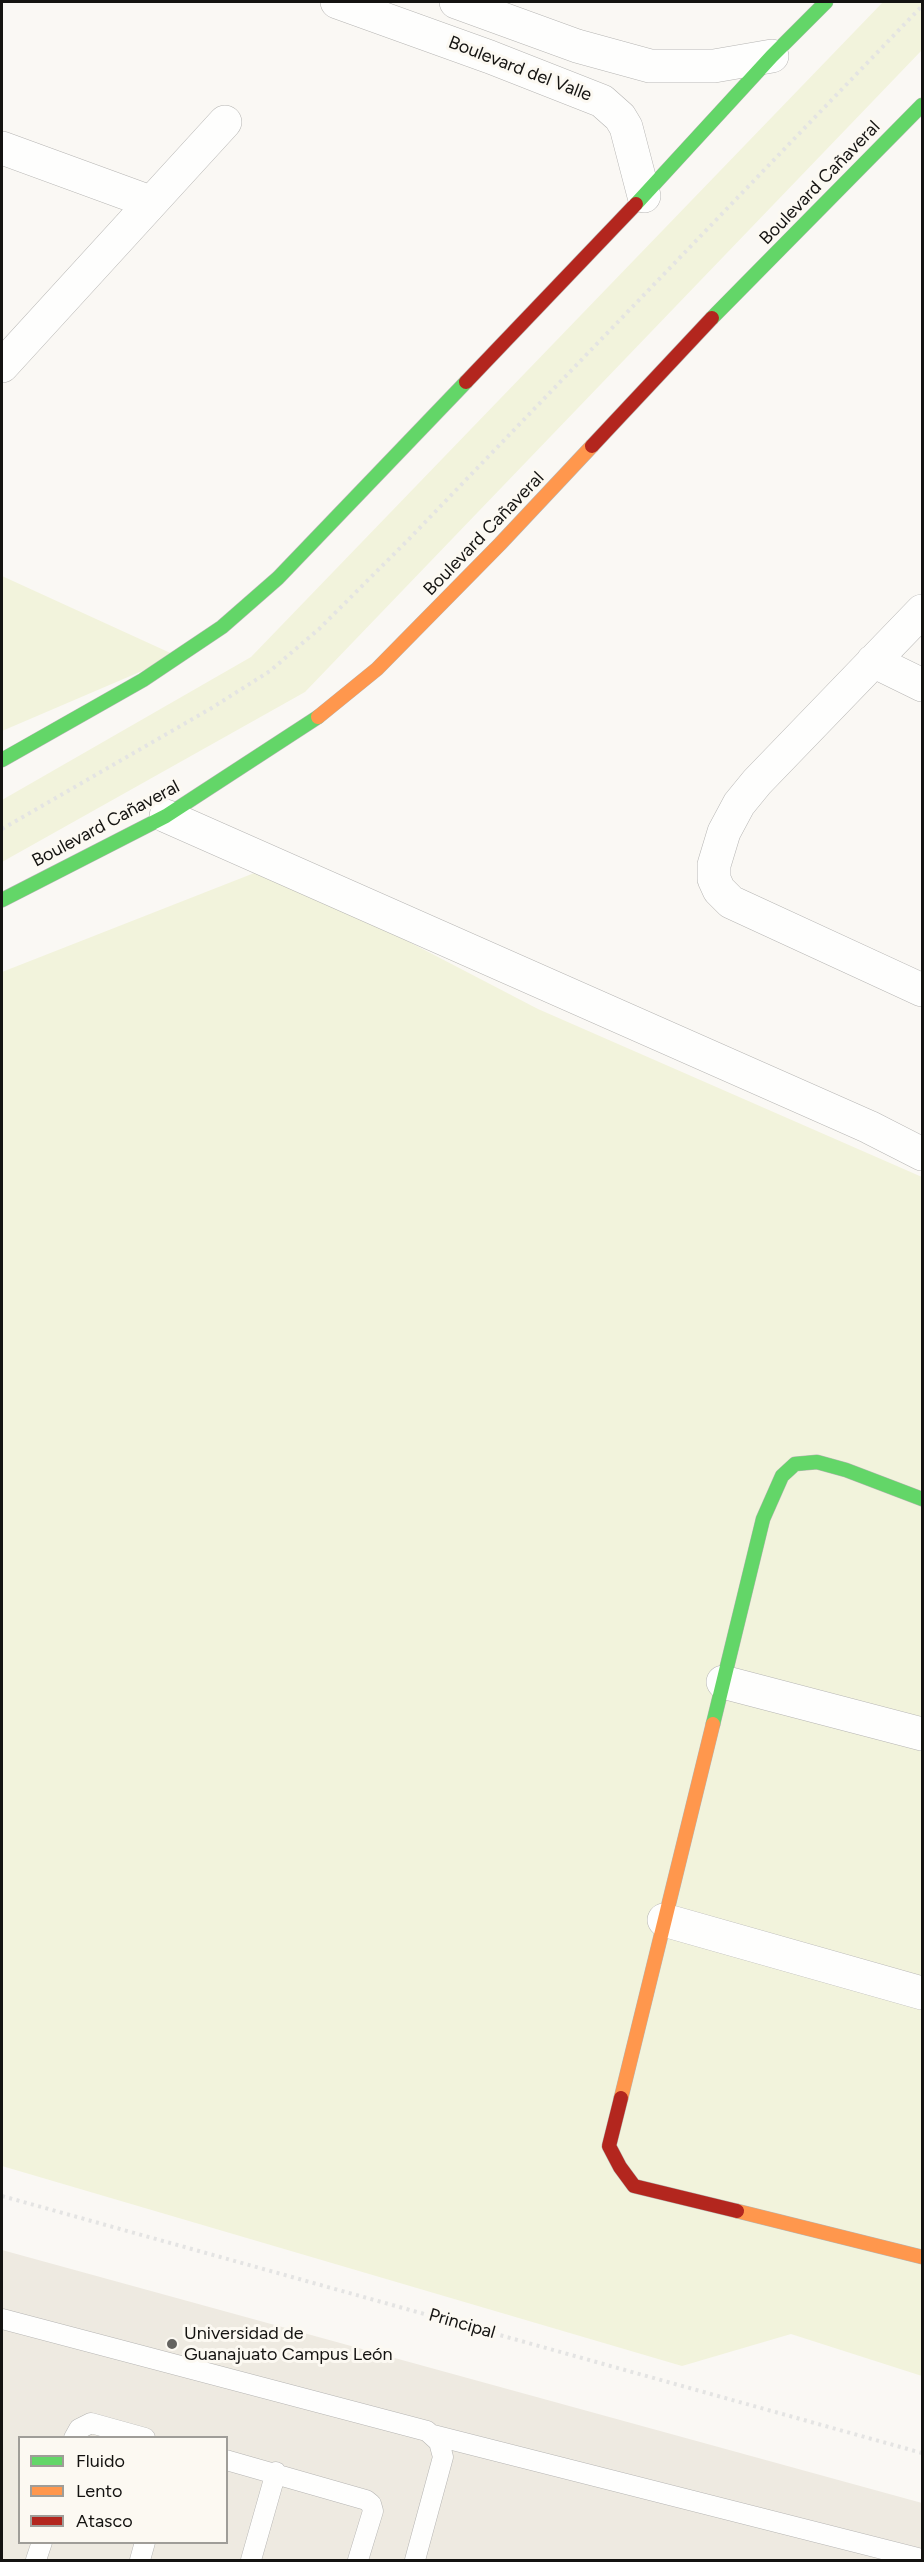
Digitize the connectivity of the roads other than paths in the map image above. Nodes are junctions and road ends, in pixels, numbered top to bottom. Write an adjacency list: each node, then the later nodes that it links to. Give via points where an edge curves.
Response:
1 (337, 2): 8 (street, Boulevard del Valle, via 602,101 626,128)
2 (456, 2): 4 (street, via 578,46 650,66 714,66)
3 (826, 2): 4 (street)
4 (772, 56): 8 (street)
5 (922, 105): 15 (street, Boulevard Cañaveral, via 377,669 305,727)
6 (225, 122): 9 (street)
7 (2, 148): 9 (street)
8 (644, 196): 14 (street, via 279,578 222,627 143,680)
9 (150, 202): 10 (street)
10 (2, 366)
11 (922, 611): 12 (street)
12 (873, 661): 13 (street); 17 (street, via 739,804 718,847 714,879 731,902)
13 (922, 685)
14 (2, 760)
15 (166, 816): 16 (street, Boulevard Cañaveral); 18 (street, via 869,1127)
16 (2, 900)
17 (922, 990)
18 (922, 1154)
19 (922, 1498): 20 (street, via 818,1462 795,1464 782,1476 763,1519)
20 (723, 1682): 21 (street); 22 (street)
21 (922, 1734)
22 (664, 1920): 23 (street); 24 (street, via 609,2146 634,2186)
23 (922, 1993)
24 (922, 2257)
25 (2, 2319): 26 (lane, via 418,2427)
26 (433, 2435): 33 (lane); 38 (lane, via 442,2449 442,2467)
27 (75, 2436): 28 (lane, via 91,2423)
28 (138, 2436)
29 (228, 2460): 30 (lane)
30 (276, 2472): 36 (lane); 37 (lane, via 358,2496 371,2504 373,2511)
31 (41, 2544): 34 (lane)
32 (144, 2544): 35 (lane)
33 (922, 2559)
34 (36, 2560)
35 (140, 2560)
36 (251, 2560)
37 (358, 2560)
38 (415, 2560)

